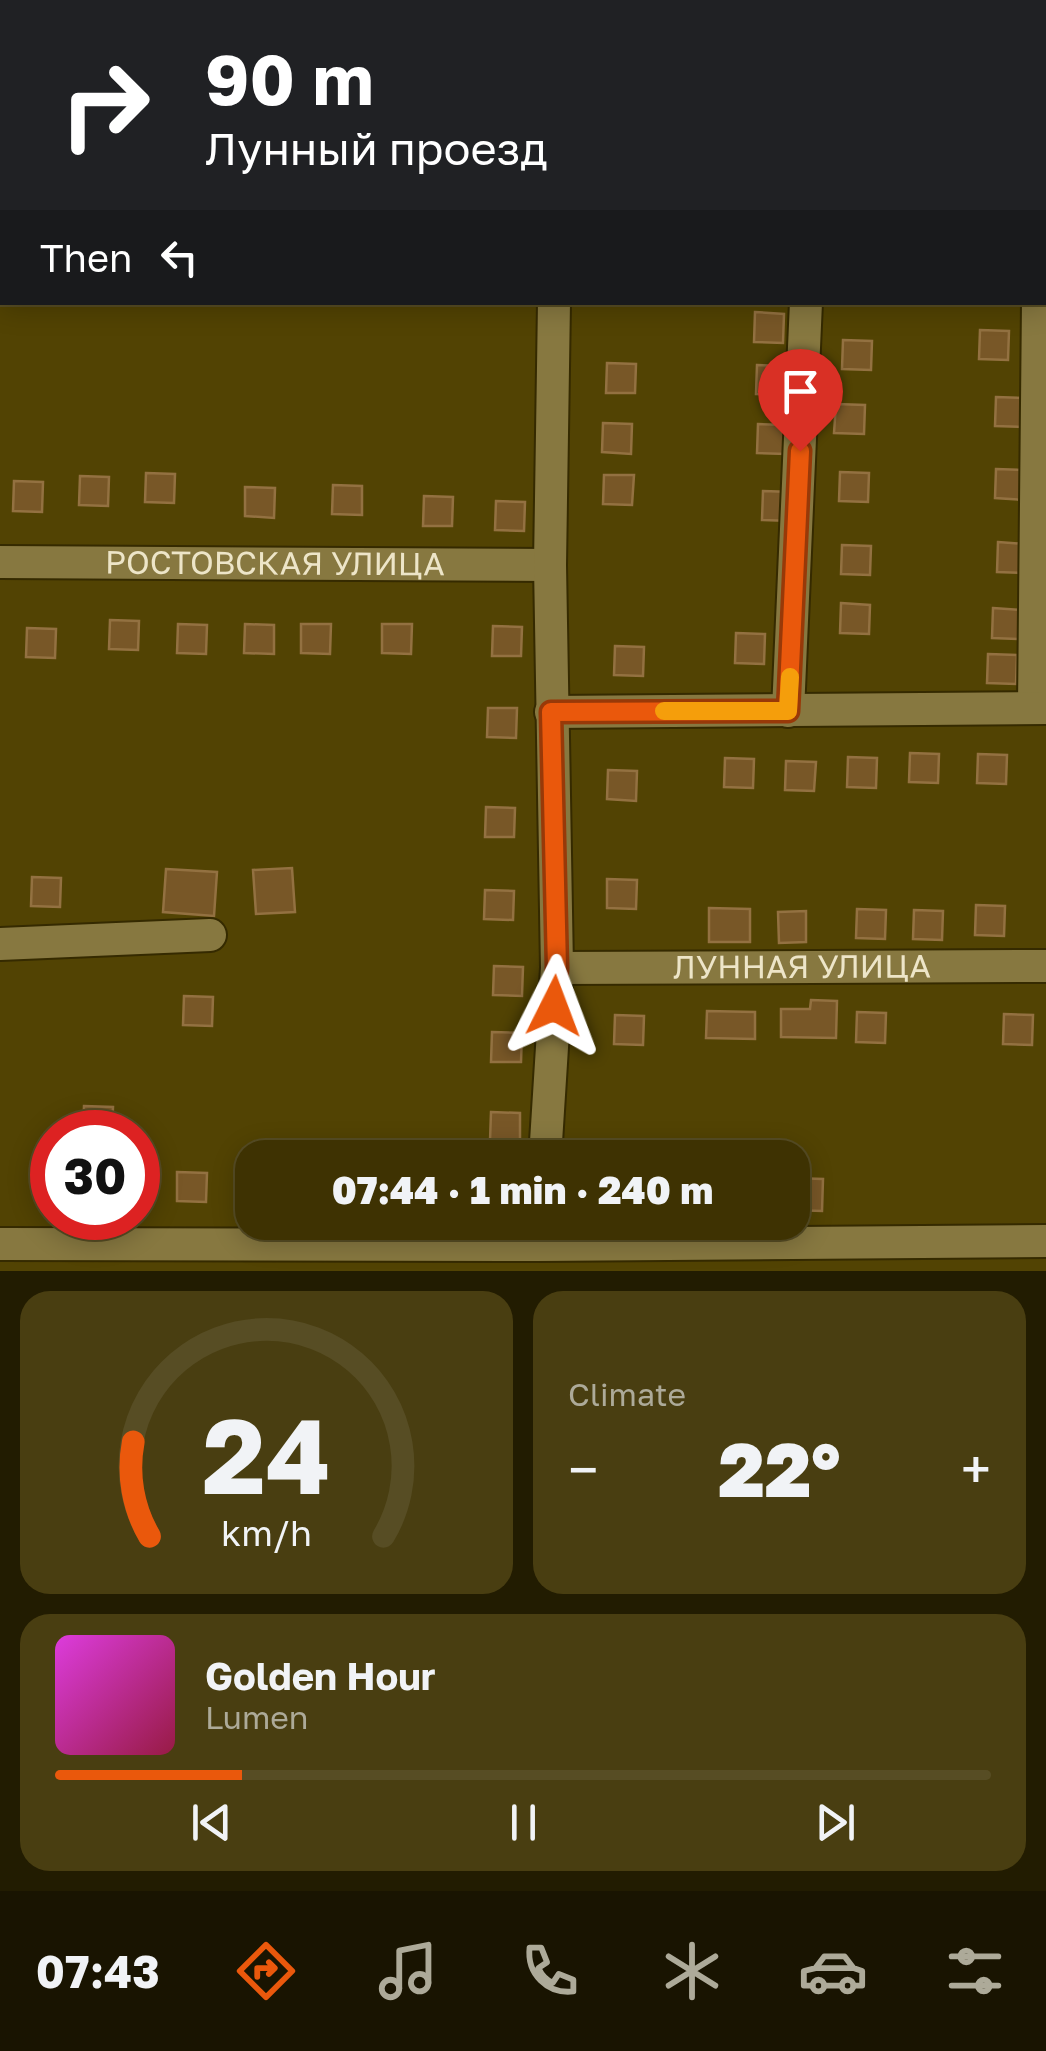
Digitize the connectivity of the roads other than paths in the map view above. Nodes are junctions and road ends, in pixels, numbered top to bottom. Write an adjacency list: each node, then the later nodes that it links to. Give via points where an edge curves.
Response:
1 (554, 305): 5 (street)
2 (806, 305): 7 (street)
3 (1038, 305): 6 (street)
4 (0, 562): 5 (street, РОСТОВСКАЯ УЛИЦА)
5 (550, 565): 8 (street)
6 (1040, 708): 7 (street)
7 (788, 711): 8 (street)
8 (551, 712): 12 (street)
9 (210, 935): 10 (street)
10 (0, 944)
11 (1046, 966): 12 (street, ЛУННАЯ УЛИЦА)
12 (557, 968): 13 (street)
13 (546, 1140)
14 (1046, 1241): 17 (street)
15 (0, 1244): 16 (street)
16 (540, 1246): 17 (street)
17 (881, 1256)

